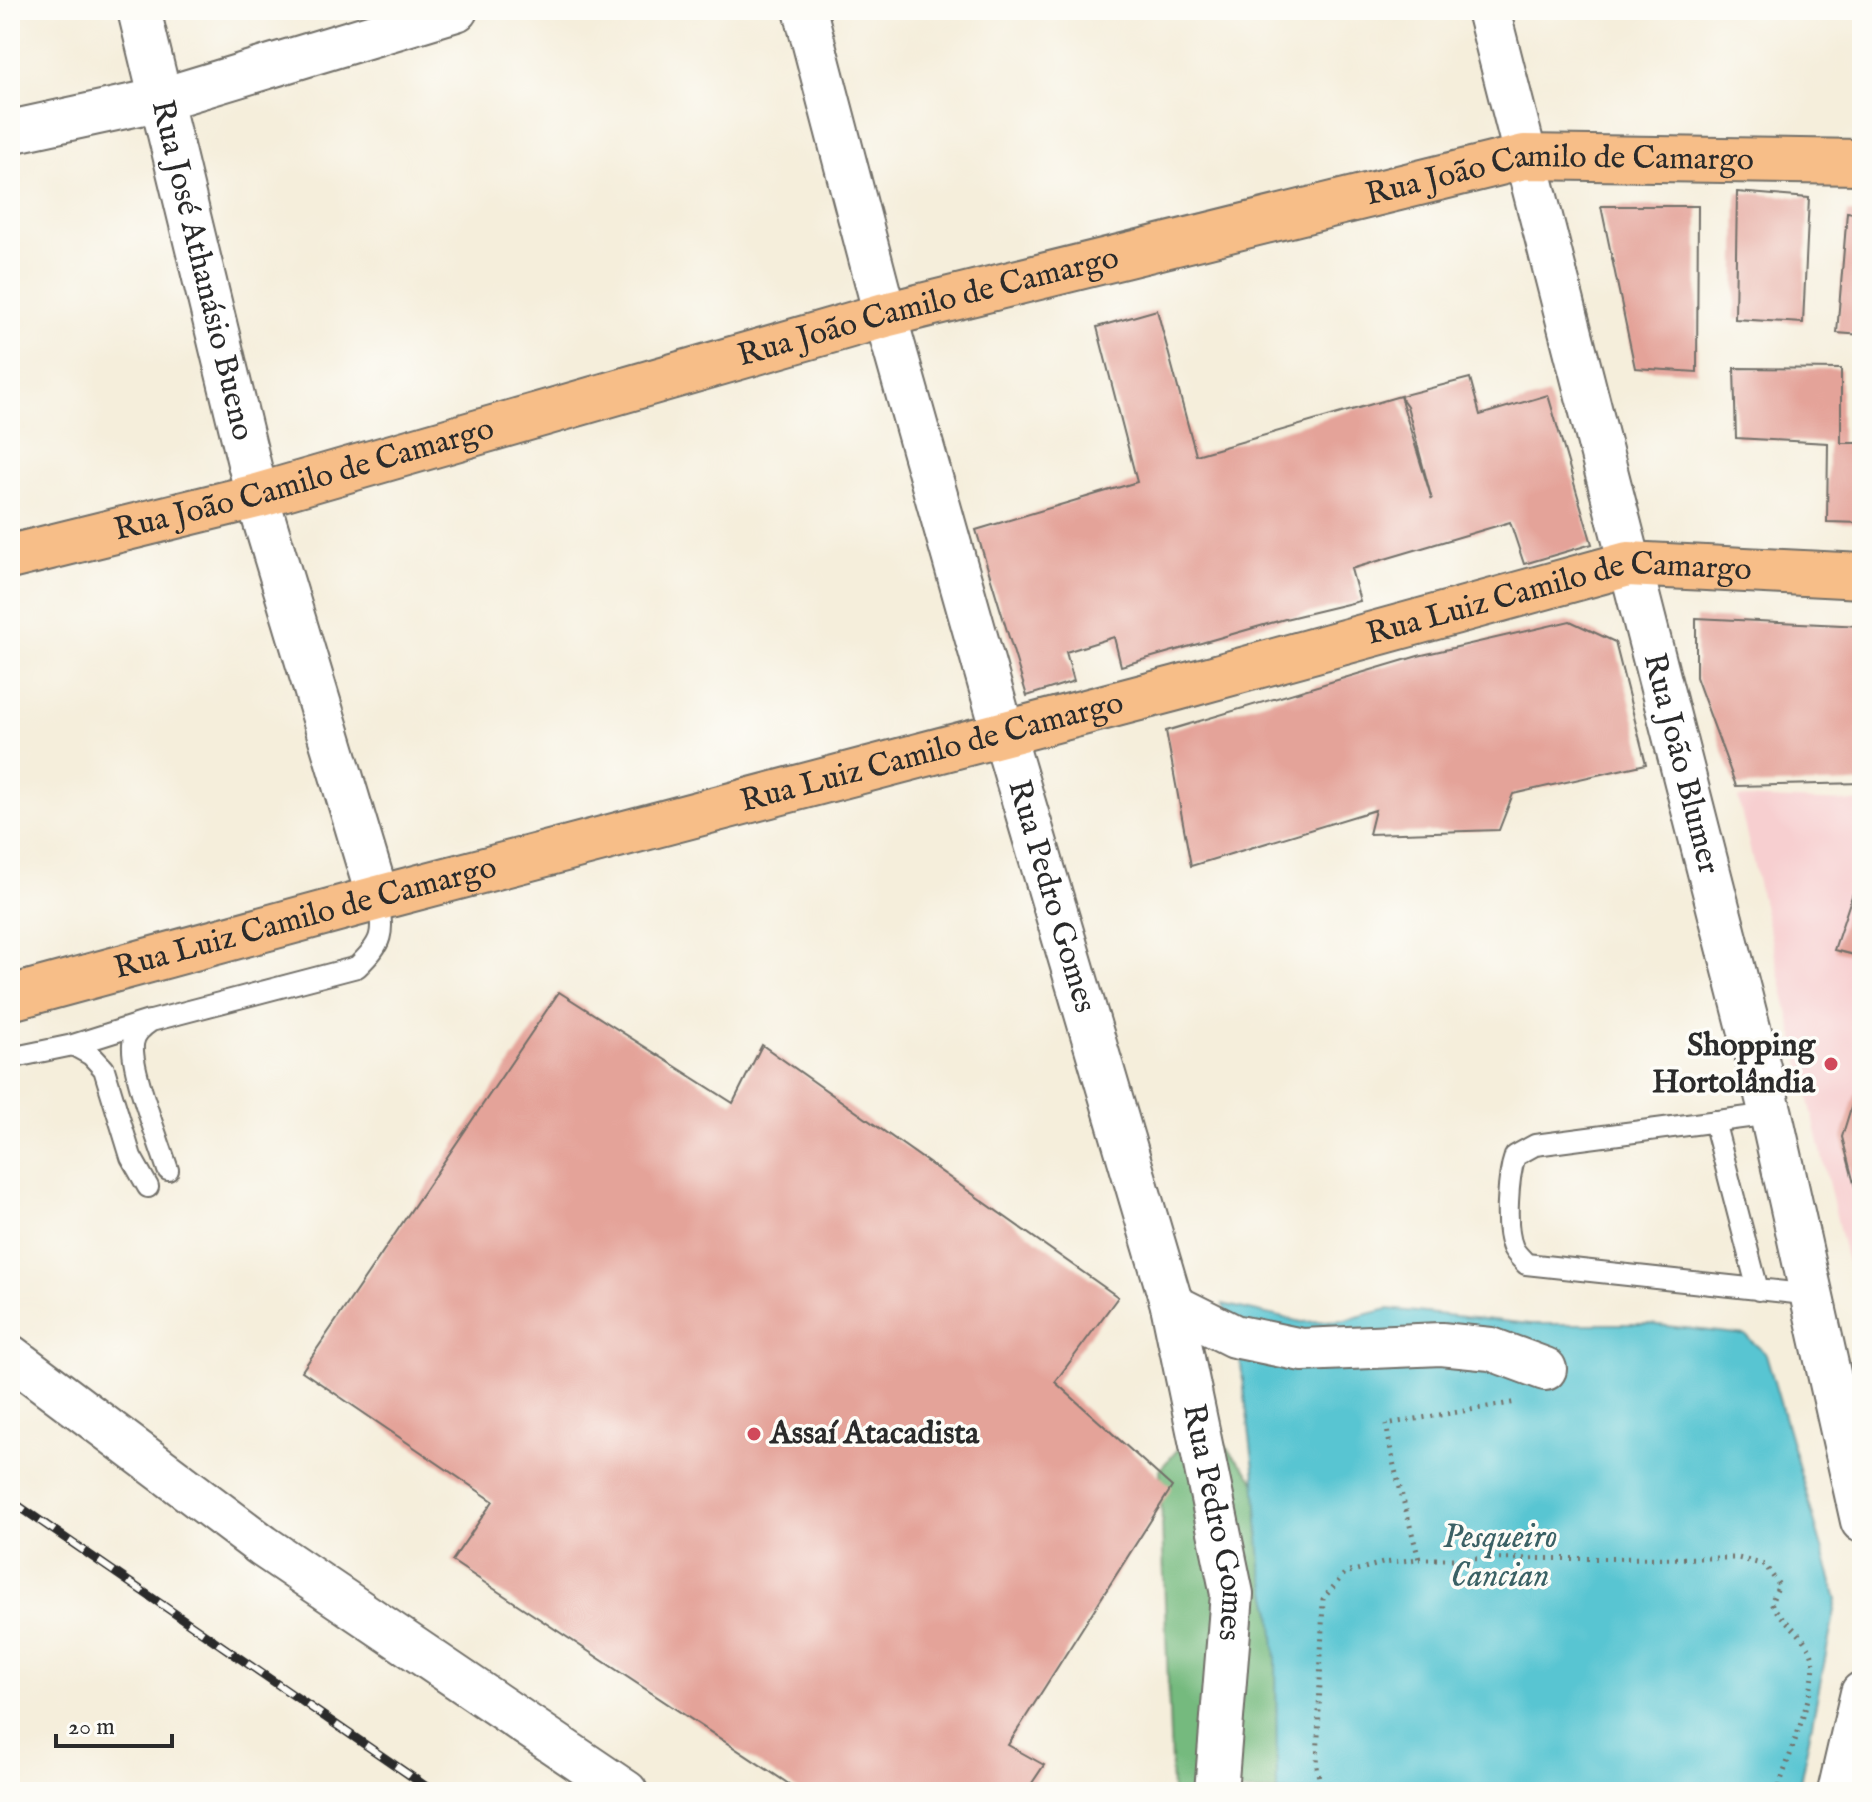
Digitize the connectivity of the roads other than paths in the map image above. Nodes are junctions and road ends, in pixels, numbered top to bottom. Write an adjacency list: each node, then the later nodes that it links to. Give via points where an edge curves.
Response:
1 (139, 10): 5 (street, Rua José Athanásio Bueno)
2 (456, 10): 5 (street)
3 (805, 10): 9 (street, Rua Pedro Gomes)
4 (1488, 10): 7 (street, Rua João Blumer)
5 (162, 99): 6 (street); 10 (street, Rua José Athanásio Bueno)
6 (10, 132)
7 (1524, 157): 8 (main road, Rua João Camilo de Camargo); 9 (main road, Rua João Camilo de Camargo); 12 (street, Rua João Blumer)
8 (1862, 162)
9 (885, 315): 10 (main road, Rua João Camilo de Camargo); 14 (street, Rua Pedro Gomes)
10 (257, 496): 11 (main road, Rua João Camilo de Camargo); 15 (street, Rua José Athanásio Bueno)
11 (10, 557)
12 (1628, 564): 13 (main road, Rua Luiz Camilo de Camargo); 14 (main road, Rua Luiz Camilo de Camargo); 20 (street, Rua João Blumer)
13 (1862, 576)
14 (1003, 732): 15 (main road, Rua Luiz Camilo de Camargo); 26 (street, Rua Pedro Gomes)
15 (378, 898): 16 (main road, Rua Luiz Camilo de Camargo); 17 (lane, via 383,932 357,967)
16 (10, 998)
17 (151, 1021): 18 (lane); 22 (lane, via 132,1043)
18 (73, 1045): 19 (lane); 23 (lane, via 104,1069 131,1157)
19 (10, 1058)
20 (1771, 1114): 21 (lane); 25 (street, Rua João Blumer)
21 (1714, 1121): 24 (lane); 24 (lane, via 1535,1145 1515,1156 1509,1172 1513,1248 1526,1264)
22 (168, 1170)
23 (148, 1187)
24 (1758, 1290): 25 (lane)
25 (1813, 1295): 29 (street, Rua João Blumer)
26 (1172, 1305): 28 (street, via 1234,1336 1302,1350 1441,1344 1491,1349); 32 (street, Rua Pedro Gomes, via 1232,1594)
27 (10, 1356): 31 (street, via 263,1546)
28 (1545, 1369)
29 (1862, 1521)
30 (1861, 1703): 33 (street)
31 (626, 1792)
32 (1216, 1792)
33 (1839, 1792)

